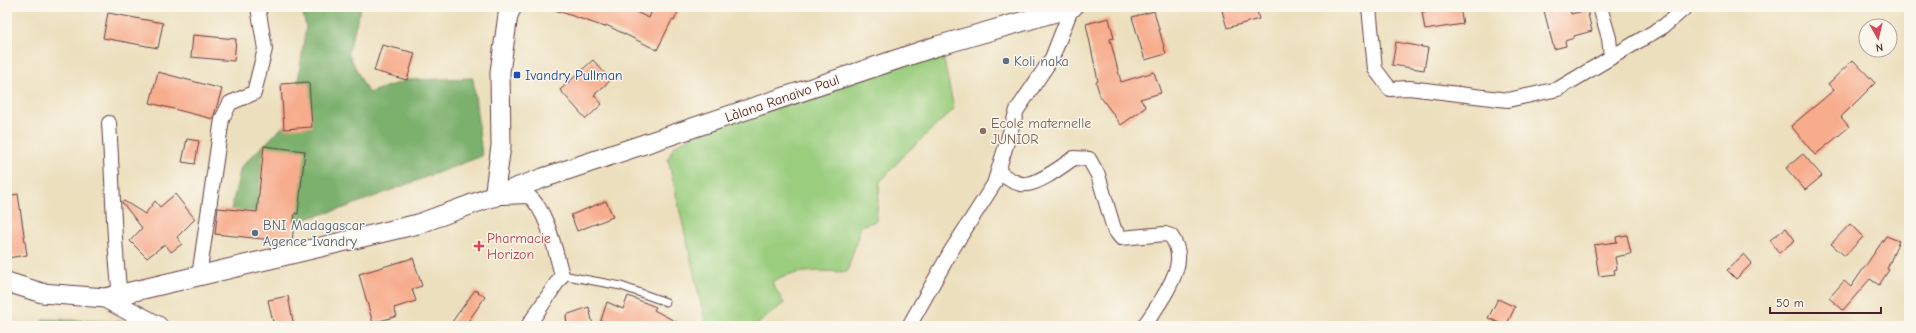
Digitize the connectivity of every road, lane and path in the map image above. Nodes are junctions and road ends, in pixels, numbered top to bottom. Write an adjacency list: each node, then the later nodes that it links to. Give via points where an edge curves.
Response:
1 (258, 7): 14 (street, via 265,49 254,93 230,104 222,119)
2 (512, 7): 12 (main road, via 508,15 500,72 501,146)
3 (1073, 7): 11 (street, via 1052,58 1017,110); 12 (main road, Làlana Ranaivo Paul, via 937,46 543,178)
4 (1369, 7): 9 (street, via 1375,69 1390,89 1409,88 1508,100 1558,89)
5 (1600, 7): 7 (street)
6 (1686, 7): 8 (street, via 1664,26)
7 (1609, 38): 8 (street); 9 (street)
8 (1632, 45): 9 (street)
9 (1610, 58)
10 (109, 123): 16 (street, via 114,186 115,251)
11 (998, 172): 21 (street, via 994,184 951,251); 22 (street, via 1012,181 1026,185 1048,175 1074,158 1089,159 1098,175 1114,229 1121,238 1165,234 1171,236 1179,257 1177,267 1164,297)
12 (494, 197): 13 (street, via 529,196 538,203); 14 (main road, Làlana Ranaivo Paul, via 418,224)
13 (562, 275): 17 (lane, via 621,286); 20 (street)
14 (200, 276): 16 (main road, Làlana Ranaivo Paul)
15 (7, 282): 16 (main road, via 42,293)
16 (112, 297): 18 (main road)
17 (666, 302)
18 (137, 321): 19 (main road)
19 (158, 326)
20 (528, 326)
21 (909, 326)
22 (1144, 326)

